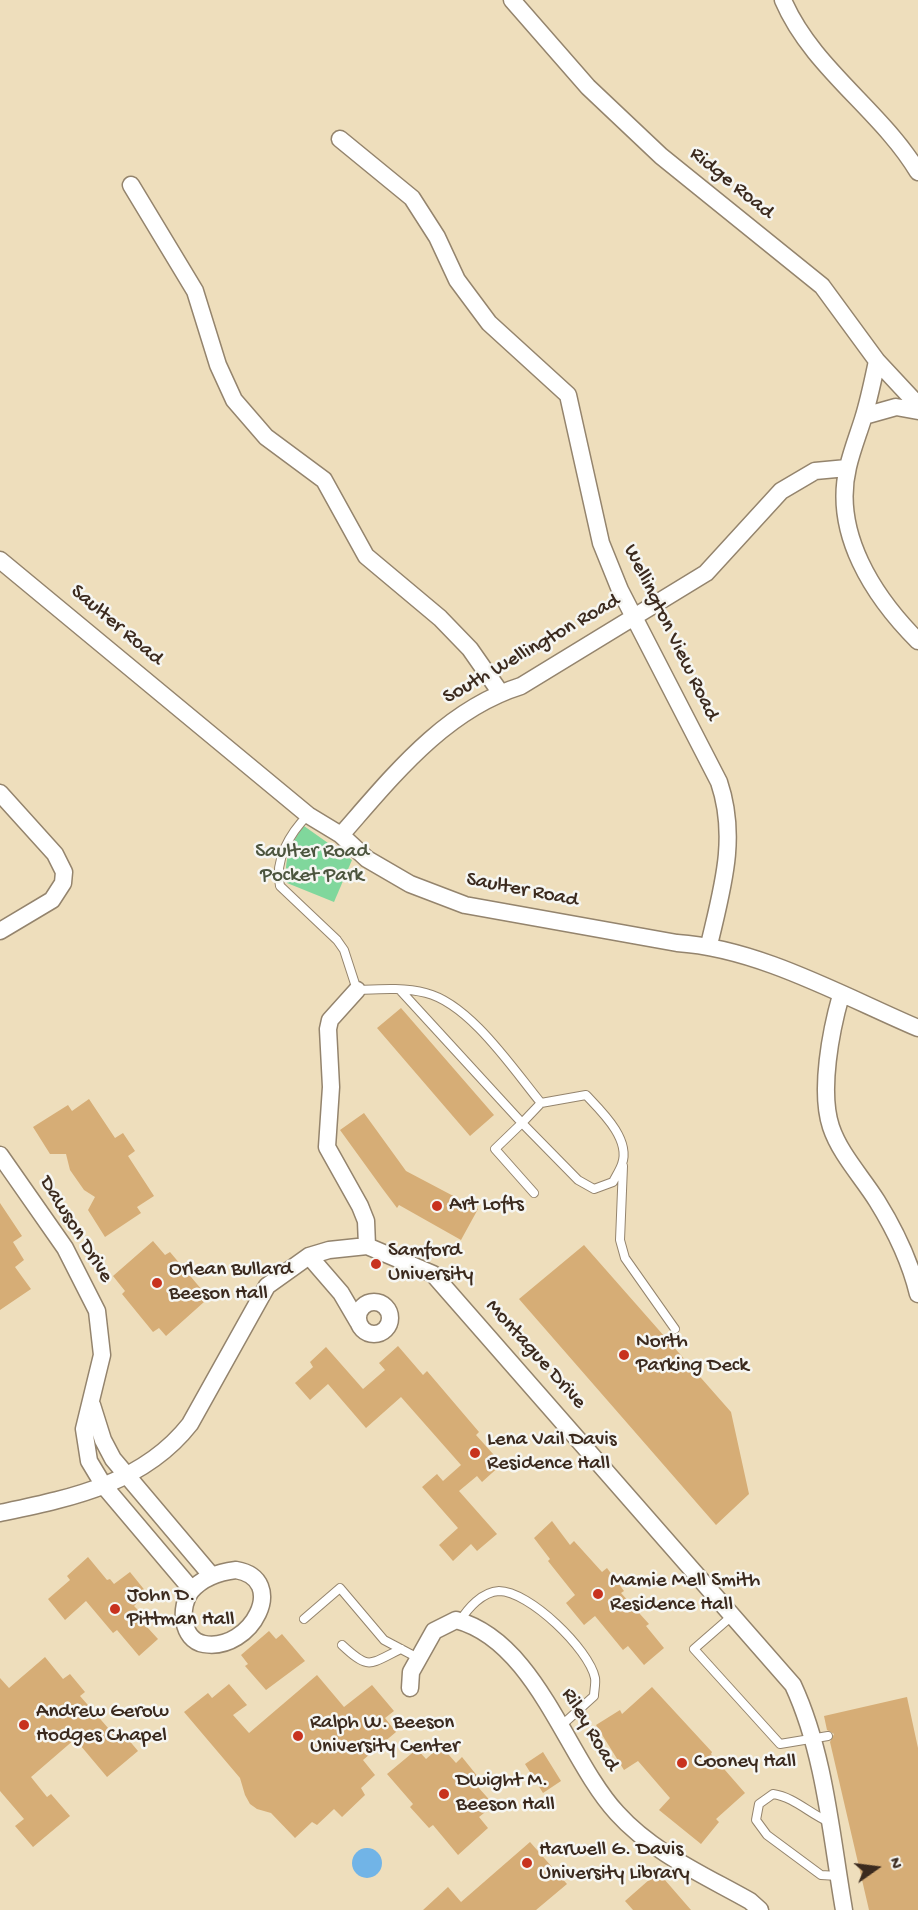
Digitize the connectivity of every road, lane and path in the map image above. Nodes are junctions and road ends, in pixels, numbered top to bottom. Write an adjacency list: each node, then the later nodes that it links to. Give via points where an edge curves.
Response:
1 (512, 0): 6 (street, Ridge Road, via 588,87 661,156 822,286)
2 (783, 0): 4 (street, via 818,55 902,145)
3 (340, 139): 12 (street, Wellington View Road, via 412,198 437,237 457,280 489,323 568,396 601,543)
4 (918, 172)
5 (131, 185): 14 (street, via 195,291 218,365 234,400 266,436 324,480 366,556 440,618 470,649)
6 (877, 361): 7 (street, Ridge Road); 9 (street)
7 (918, 405)
8 (918, 411): 9 (street, via 896,407)
9 (864, 416): 10 (street)
10 (847, 468): 12 (street, South Wellington Road, via 815,471 781,491 706,573); 13 (street, via 845,500 853,543 869,583)
11 (0, 560): 16 (street, Saulter Road)
12 (634, 618): 14 (street, South Wellington Road, via 521,686); 19 (street, Wellington View Road, via 719,782 728,807 726,869)
13 (918, 641)
14 (500, 692): 17 (street, South Wellington Road, via 454,720 404,764)
15 (0, 793): 18 (street, via 55,855 64,872 63,883 52,900)
16 (308, 815): 17 (street, Saulter Road); 20 (lane, via 297,825 281,857 280,886 337,940)
17 (341, 835): 19 (street, Saulter Road, via 368,860 410,884 465,905 676,943)
18 (0, 931)
19 (709, 945): 22 (street, Saulter Road, via 771,965)
20 (357, 990): 21 (lane); 29 (street, via 330,1020 328,1029 331,1104 327,1147 360,1206 366,1221)
21 (400, 990): 24 (lane, via 427,993 452,1003); 25 (lane)
22 (841, 995): 23 (street, Saulter Road); 32 (street, via 829,1038 830,1126 911,1264)
23 (918, 1028)
24 (542, 1103): 25 (lane); 27 (lane, via 586,1095 608,1119 622,1146)
25 (522, 1123): 27 (lane, via 578,1180 594,1189 613,1182); 28 (lane, via 495,1149)
26 (0, 1155): 36 (street, Dawson Drive, via 64,1248 97,1311 102,1355)
27 (623, 1163): 35 (lane, via 620,1240 625,1258)
28 (534, 1193)
29 (367, 1246): 30 (street, Montague Drive); 42 (street, Montague Drive, via 433,1274)
30 (309, 1256): 31 (street); 37 (street, Montague Drive, via 267,1286 174,1444 152,1463)
31 (341, 1293): 33 (street); 34 (street)
32 (918, 1294)
33 (372, 1301): 34 (street, via 359,1310); 34 (street, via 387,1308 390,1319 386,1329 371,1334 362,1330)
34 (358, 1322)
35 (675, 1329)
36 (92, 1405): 37 (street, Dawson Drive, via 103,1440); 38 (street, Dawson Drive, via 84,1429 85,1444 89,1461)
37 (126, 1476): 38 (street, Montague Drive); 40 (street, Dawson Drive)
38 (104, 1486): 39 (street, Montague Drive, via 63,1500); 41 (street, Dawson Drive)
39 (0, 1513)
40 (211, 1575): 41 (street); 41 (street, via 244,1571 256,1582 260,1608 251,1628 217,1644 201,1644 192,1638 183,1615)
41 (192, 1590)
42 (733, 1615): 50 (street, Montague Drive, via 792,1685); 50 (lane, via 694,1649 780,1744)
43 (303, 1619): 46 (lane, via 340,1588 384,1640)
44 (460, 1622): 47 (street, via 456,1620 435,1631); 49 (street, Riley Road, via 477,1626 519,1664); 49 (lane, via 477,1599 497,1591 518,1595 558,1625 587,1658 595,1678 594,1696)
45 (342, 1645): 46 (lane, via 367,1664)
46 (401, 1649): 47 (lane)
47 (418, 1658): 48 (street, via 411,1672)
48 (410, 1688)
49 (562, 1725): 53 (street, Riley Road, via 603,1797 631,1828 663,1852)
50 (821, 1738): 51 (street, Montague Drive)
51 (829, 1822): 52 (street, Montague Drive); 52 (lane, via 786,1796 773,1794 759,1804 756,1820 767,1835 821,1875)
52 (838, 1876): 54 (street, Montague Drive)
53 (760, 1910)
54 (844, 1910)

